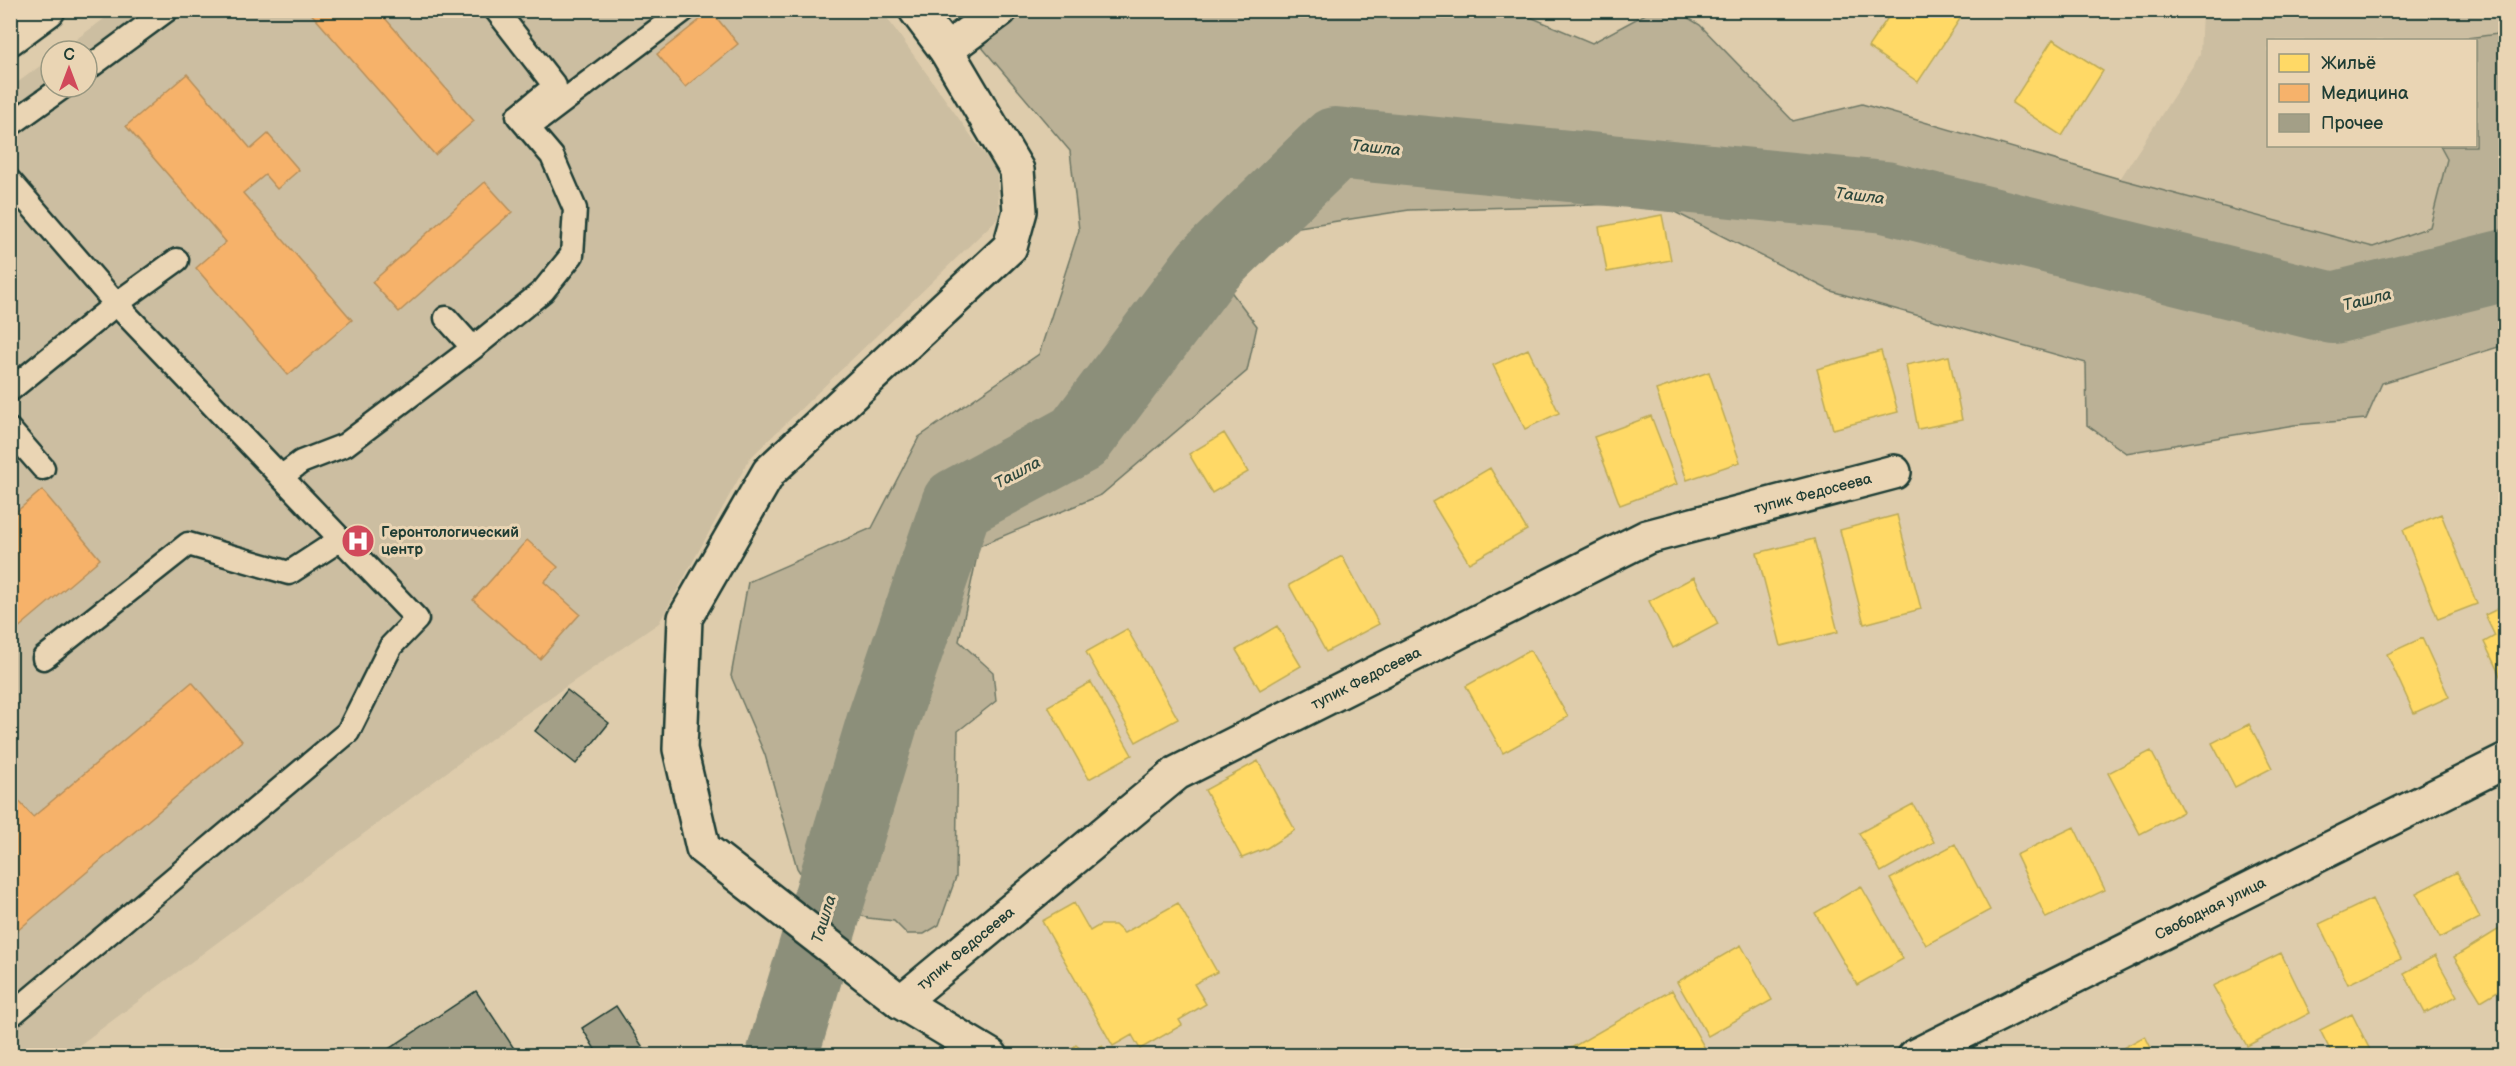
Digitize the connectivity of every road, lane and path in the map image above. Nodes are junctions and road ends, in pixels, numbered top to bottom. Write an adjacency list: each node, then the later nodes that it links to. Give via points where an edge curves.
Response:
1 (48, 10): 7 (street)
2 (167, 10): 9 (lane)
3 (496, 10): 12 (lane, via 555,86 518,116)
4 (684, 10): 12 (lane)
5 (916, 10): 8 (street)
6 (1000, 10): 8 (street)
7 (10, 38)
8 (946, 50): 26 (street, via 1017,170 1020,211 1010,248 769,472 685,618 680,749 703,848)
9 (99, 60)
10 (46, 99): 11 (lane)
11 (10, 125)
12 (528, 128): 17 (lane, via 552,156 575,209 572,255 543,291)
13 (10, 182): 15 (lane)
14 (177, 260): 15 (lane)
15 (116, 304): 18 (lane); 22 (lane)
16 (446, 318): 17 (lane)
17 (473, 348): 22 (lane, via 345,445 301,462)
18 (10, 390)
19 (10, 430): 20 (lane)
20 (43, 468)
21 (1894, 472): 26 (street, тупик Федосеева, via 1647,537 1177,773)
22 (281, 477): 23 (lane)
23 (341, 539): 24 (lane, via 289,573 188,544); 27 (lane, via 417,619 391,646 348,732)
24 (44, 658)
25 (2505, 761): 29 (street, Свободная улица)
26 (901, 1002): 28 (street)
27 (10, 1016)
28 (991, 1056)
29 (1915, 1056)

